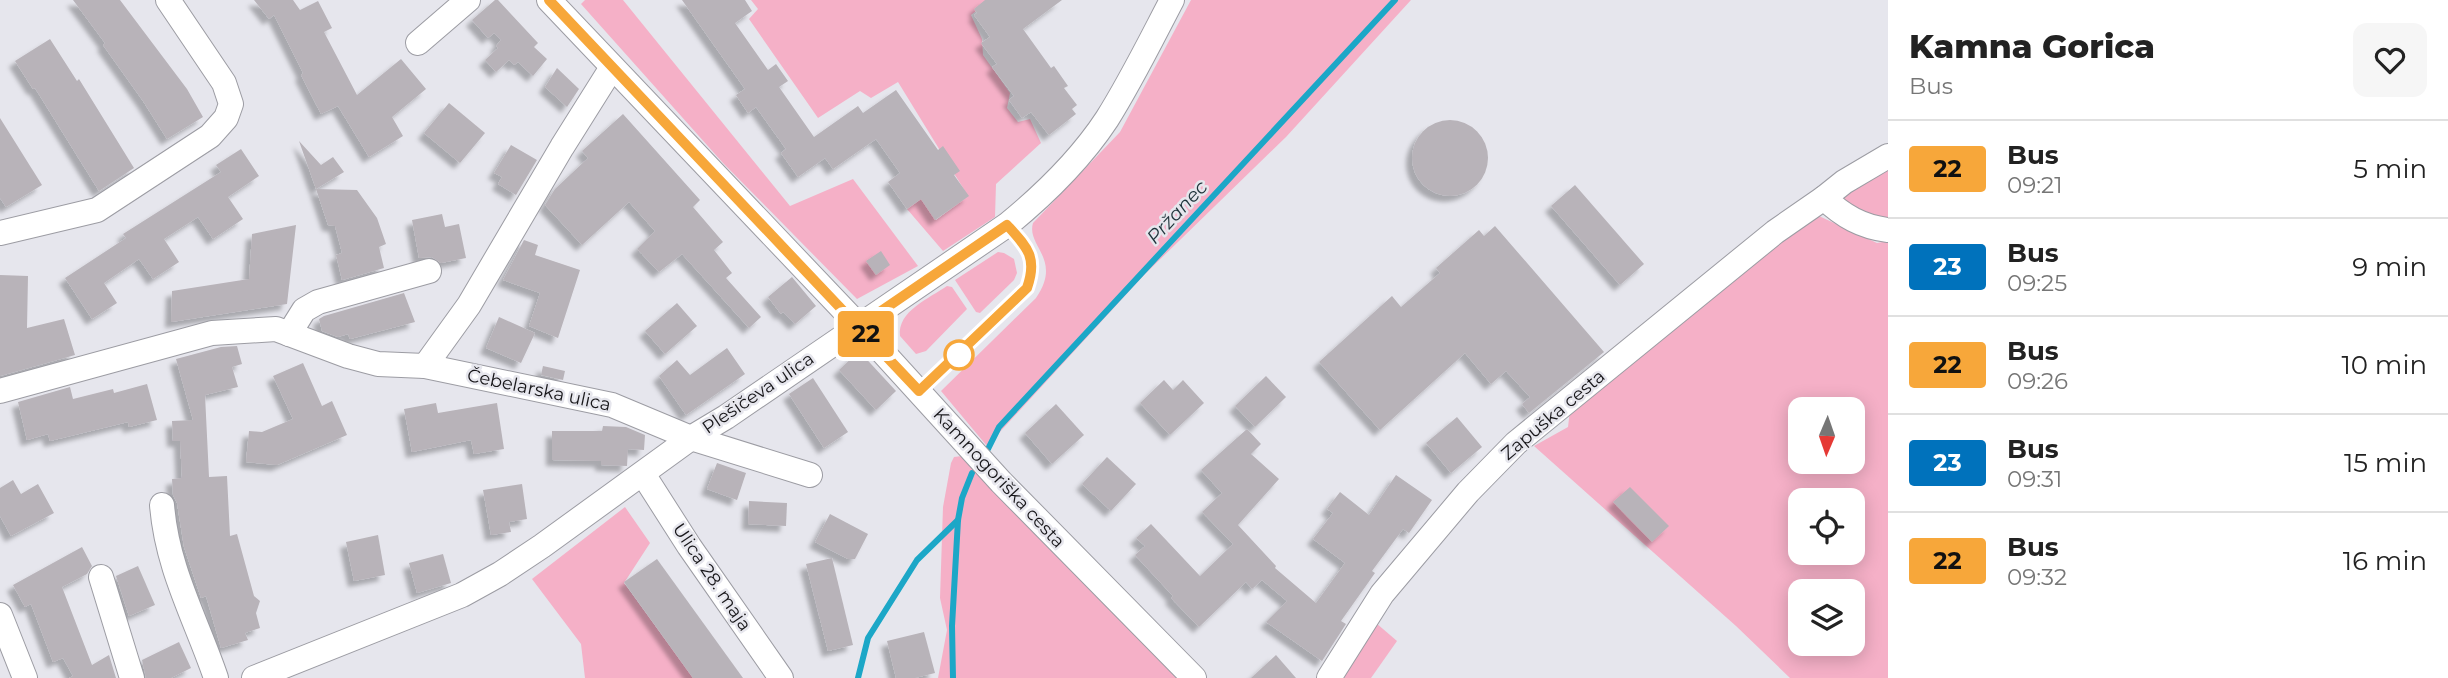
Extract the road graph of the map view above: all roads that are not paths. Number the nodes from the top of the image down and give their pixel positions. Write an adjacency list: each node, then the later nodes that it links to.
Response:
1 (168, 0): 10 (street)
2 (468, 0): 5 (street)
3 (549, 0): 6 (street, Kamnogoriška cesta)
4 (1172, 0): 12 (street, Plešičeva ulica)
5 (418, 43)
6 (611, 69): 12 (street, Kamnogoriška cesta); 14 (street)
7 (1888, 156): 8 (street, Zapuška cesta)
8 (1824, 198): 9 (street); 28 (street, Zapuška cesta)
9 (1888, 230)
10 (0, 233)
11 (429, 271): 13 (street)
12 (859, 326): 16 (street, Plešičeva ulica); 27 (street, Kamnogoriška cesta)
13 (289, 334): 14 (street, Čebelarska ulica); 15 (street, Čebelarska ulica)
14 (425, 366): 16 (street, Čebelarska ulica)
15 (0, 391)
16 (691, 438): 17 (street, Plešičeva ulica); 18 (street, Čebelarska ulica)
17 (643, 474): 25 (street, Plešičeva ulica); 26 (street, Ulica 28. maja)
18 (810, 475)
19 (162, 505): 24 (street)
20 (101, 577): 23 (street)
21 (0, 615): 22 (street)
22 (25, 678)
23 (132, 678)
24 (216, 678)
25 (254, 678)
26 (781, 678)
27 (1194, 678)
28 (1329, 678)

